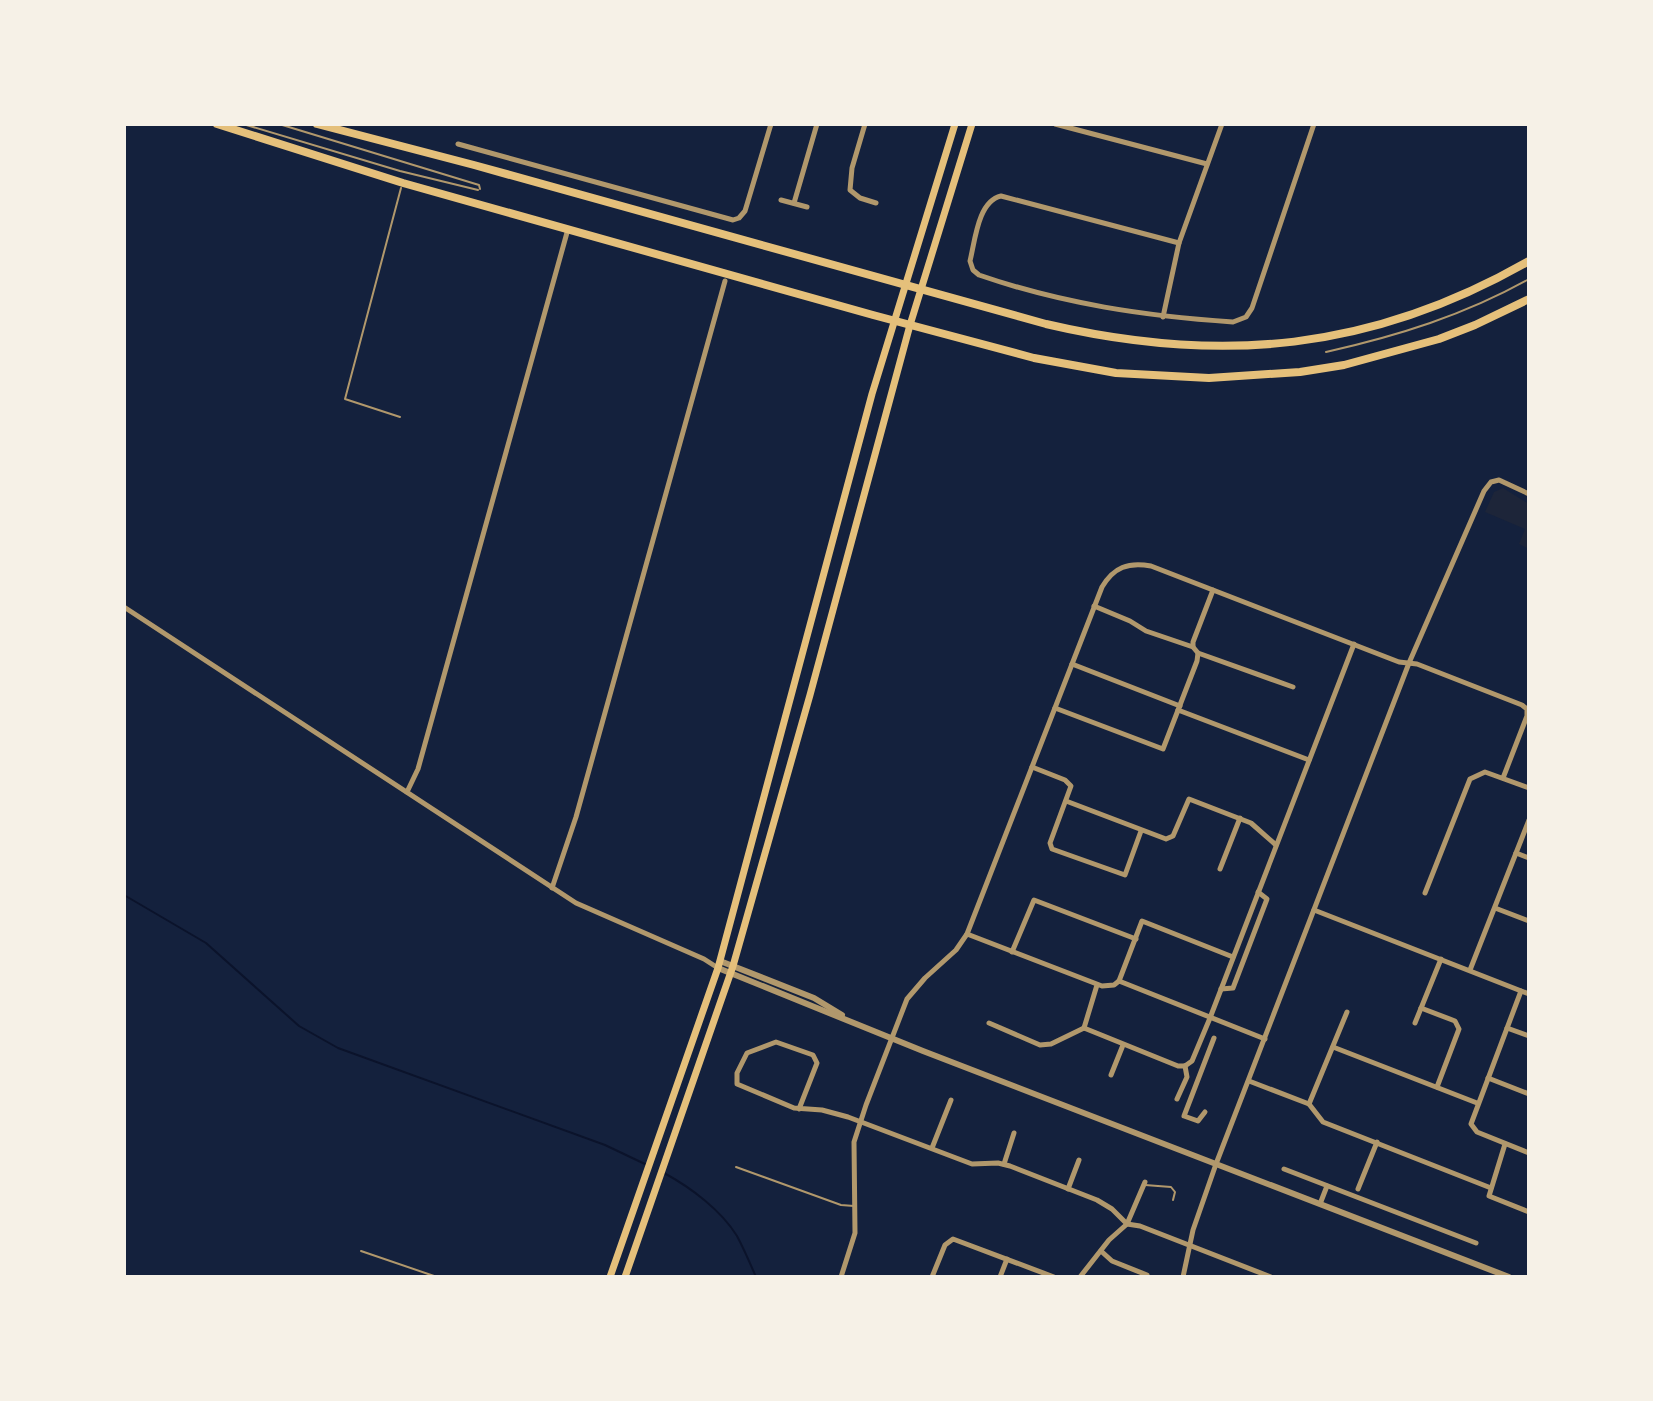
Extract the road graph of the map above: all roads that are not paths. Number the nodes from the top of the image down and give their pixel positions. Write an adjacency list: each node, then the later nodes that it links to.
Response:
1 (217, 124): 16 (main road)
2 (243, 124): 3 (lane)
3 (279, 124)
4 (317, 124): 26 (main road)
5 (771, 124): 14 (street)
6 (817, 124): 18 (street)
7 (865, 124): 19 (street)
8 (955, 124): 26 (main road)
9 (972, 124): 27 (main road)
10 (1055, 124): 13 (street)
11 (1222, 124): 15 (street)
12 (1314, 124): 29 (street)
13 (1067, 126): 15 (street)
14 (458, 144)
15 (1207, 164): 22 (street)
16 (403, 183): 21 (main road); 33 (lane)
17 (781, 200): 18 (street)
18 (794, 203): 20 (street)
19 (876, 203)
20 (807, 207)
21 (568, 229): 30 (main road); 50 (street)
22 (1179, 243): 29 (street); 29 (street)
23 (1529, 261): 27 (main road)
24 (1529, 279): 32 (lane)
25 (725, 281): 59 (street)
26 (904, 285): 27 (main road); 30 (main road)
27 (920, 290): 31 (main road)
28 (1529, 299): 31 (main road)
29 (1163, 317)
30 (893, 320): 31 (main road); 70 (main road)
31 (910, 325): 71 (main road)
32 (1326, 352)
33 (400, 417)
34 (1529, 494): 41 (street)
35 (1213, 590): 36 (street); 38 (street); 39 (street)
36 (1094, 606): 39 (street); 42 (street)
37 (124, 607): 50 (street)
38 (1354, 644): 41 (street); 46 (street)
39 (1193, 647): 40 (street)
40 (1198, 653): 43 (street); 45 (street)
41 (1409, 663): 48 (street); 63 (street)
42 (1072, 664): 44 (street); 45 (street)
43 (1293, 687)
44 (1055, 708): 45 (street); 47 (street)
45 (1179, 708): 46 (street)
46 (1309, 760): 55 (street)
47 (1032, 767): 51 (street); 65 (street)
48 (1503, 778): 49 (street); 61 (street)
49 (1529, 788)
50 (407, 792): 59 (street)
51 (1066, 801): 54 (street); 54 (street)
52 (1240, 818): 54 (street); 55 (street); 58 (street)
53 (1529, 820): 56 (street)
54 (1141, 831)
55 (1276, 845): 60 (street)
56 (1516, 853): 57 (street); 62 (street)
57 (1529, 858)
58 (1220, 869)
59 (552, 888): 70 (street)
60 (1258, 892): 68 (street); 75 (street)
61 (1425, 893)
62 (1495, 908): 64 (street); 72 (street)
63 (1314, 910): 69 (street); 88 (street)
64 (1529, 921)
65 (967, 934): 67 (street); 86 (street)
66 (1136, 939): 67 (street); 68 (street); 73 (street)
67 (1012, 952): 74 (street)
68 (1233, 957): 75 (street)
69 (1441, 959): 72 (street); 78 (street)
70 (719, 965): 71 (street); 135 (main road)
71 (732, 970): 86 (street); 136 (main road)
72 (1470, 970): 76 (street)
73 (1119, 981): 74 (street); 80 (street)
74 (1097, 985): 83 (street)
75 (1221, 989): 80 (street)
76 (1521, 991): 77 (street); 84 (street)
77 (1529, 994)
78 (1421, 1008): 82 (street); 97 (street)
79 (1347, 1012): 90 (street)
80 (1210, 1018): 88 (street); 91 (street)
81 (989, 1023): 83 (street)
82 (1415, 1023)
83 (1084, 1028): 89 (street)
84 (1507, 1028): 85 (street); 95 (street)
85 (1529, 1036)
86 (892, 1038): 105 (street); 113 (street)
87 (1214, 1038): 92 (street)
88 (1265, 1039): 96 (street)
89 (1123, 1045): 93 (street); 94 (street)
90 (1333, 1047): 97 (street); 102 (street)
91 (1196, 1052): 92 (street); 93 (street)
92 (1207, 1056): 104 (street)
93 (1185, 1066): 99 (street)
94 (1111, 1075)
95 (1488, 1078): 98 (street); 101 (street)
96 (1249, 1081): 102 (street); 113 (street)
97 (1437, 1087): 101 (street)
98 (1529, 1094)
99 (1177, 1099)
100 (951, 1100): 109 (street)
101 (1477, 1103): 108 (street)
102 (1309, 1104): 107 (street)
103 (799, 1109): 103 (street); 105 (street)
104 (1205, 1112)
105 (860, 1123): 109 (street); 123 (street)
106 (1014, 1133): 112 (street)
107 (1377, 1142): 118 (street); 120 (street)
108 (1505, 1144): 110 (street); 118 (street)
109 (932, 1148): 112 (street)
110 (1529, 1153)
111 (1079, 1160): 119 (street)
112 (1004, 1164): 119 (street)
113 (1216, 1164): 122 (street); 127 (street)
114 (736, 1167): 123 (lane)
115 (1284, 1169): 117 (street)
116 (1144, 1183): 121 (lane); 125 (street)
117 (1327, 1186): 122 (street); 126 (street)
118 (1491, 1188): 124 (street)
119 (1068, 1189): 125 (street)
120 (1358, 1189)
121 (1173, 1200)
122 (1320, 1204): 144 (street)
123 (855, 1206): 137 (street)
124 (1529, 1212)
125 (1127, 1224): 127 (street); 129 (street)
126 (1476, 1243)
127 (1190, 1246): 142 (street); 143 (street)
128 (361, 1251): 134 (lane)
129 (1101, 1251): 131 (street); 133 (street)
130 (1007, 1259): 138 (street); 139 (street); 140 (street)
131 (1132, 1270): 132 (street); 141 (street)
132 (1147, 1275)
133 (1082, 1276)
134 (437, 1277)
135 (610, 1277)
136 (625, 1277)
137 (841, 1277)
138 (932, 1277)
139 (1000, 1277)
140 (1054, 1277)
141 (1129, 1277)
142 (1183, 1277)
143 (1271, 1277)
144 (1509, 1277)

